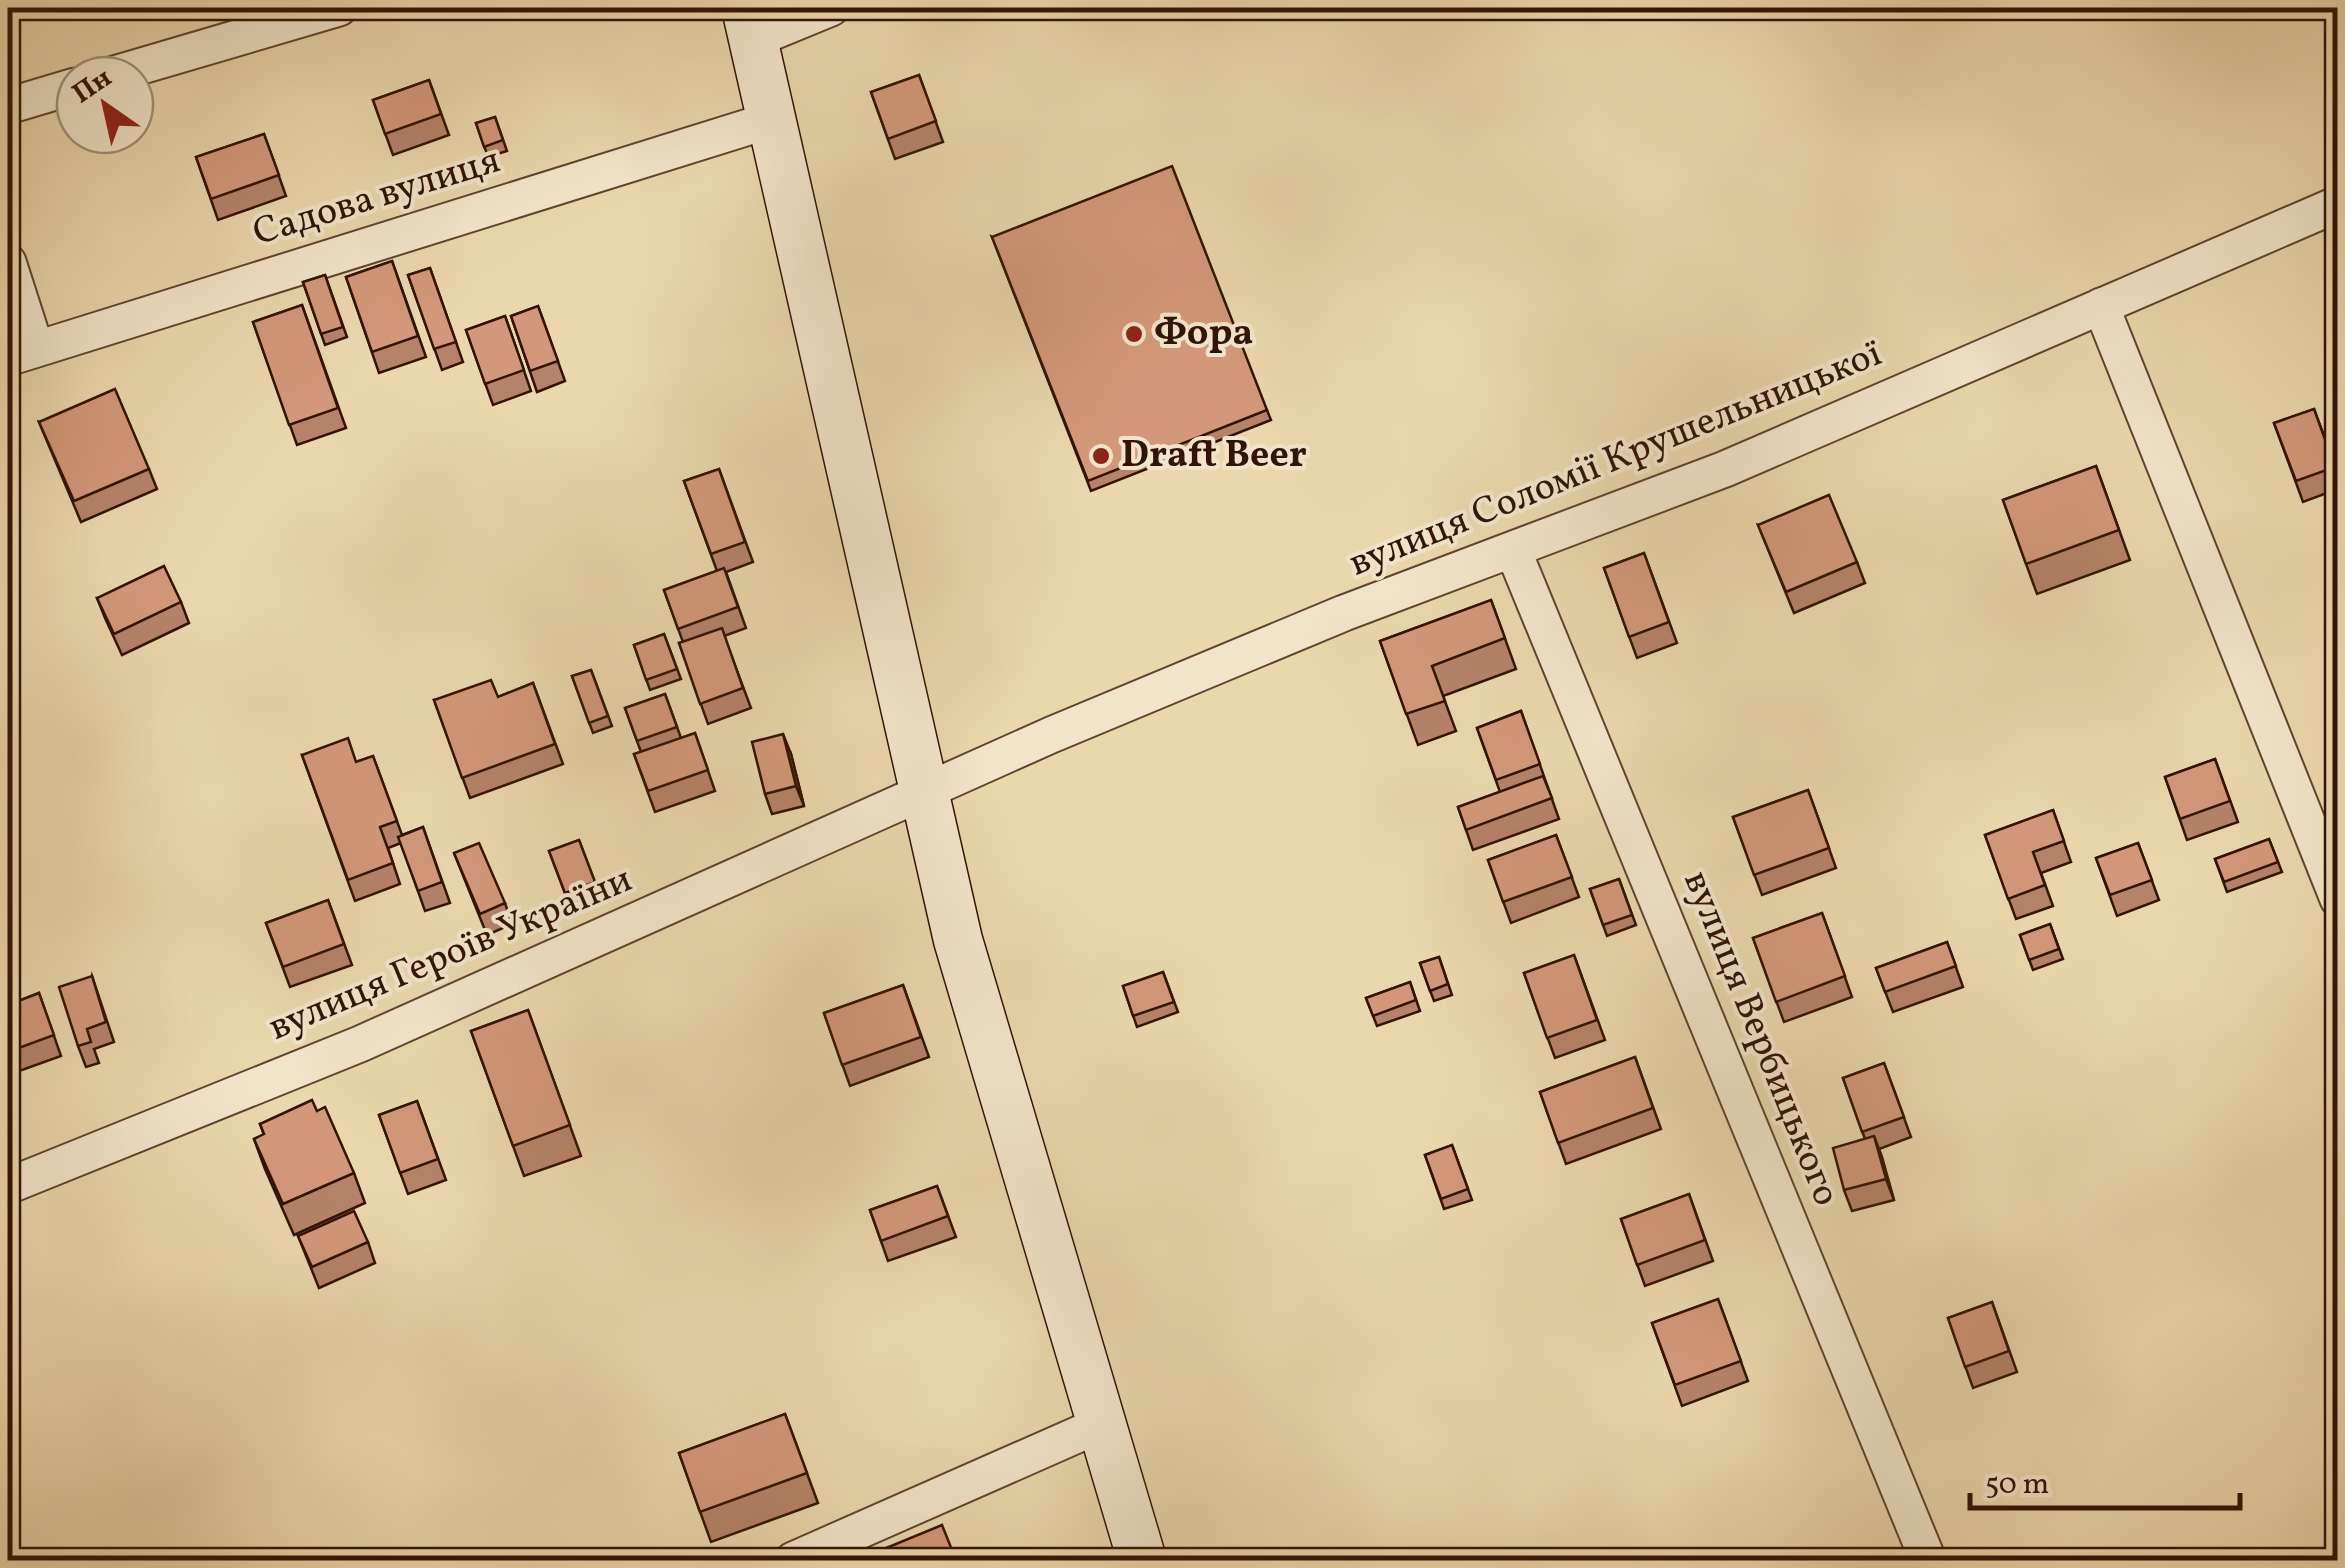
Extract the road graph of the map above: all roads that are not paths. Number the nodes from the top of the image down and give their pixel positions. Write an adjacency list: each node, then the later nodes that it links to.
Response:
1 (338, 8): 4 (street)
2 (831, 8): 3 (street)
3 (749, 24): 7 (street)
4 (155, 62)
5 (55, 92): 6 (street)
6 (8, 106)
7 (771, 120): 11 (street, Садова вулиця); 13 (street)
8 (2338, 204): 10 (street, вулиця Соломії Крушельницької)
9 (8, 262): 11 (street)
10 (2101, 306): 12 (street, вулиця Соломії Крушельницької); 14 (street)
11 (22, 353)
12 (1513, 550): 13 (street, вулиця Соломії Крушельницької); 19 (street, вулиця Вербицького)
13 (925, 792): 15 (street, вулиця Героїв України); 16 (street)
14 (2338, 899)
15 (8, 1186)
16 (1104, 1423): 17 (street); 18 (street)
17 (793, 1560)
18 (1142, 1560)
19 (1928, 1560)

